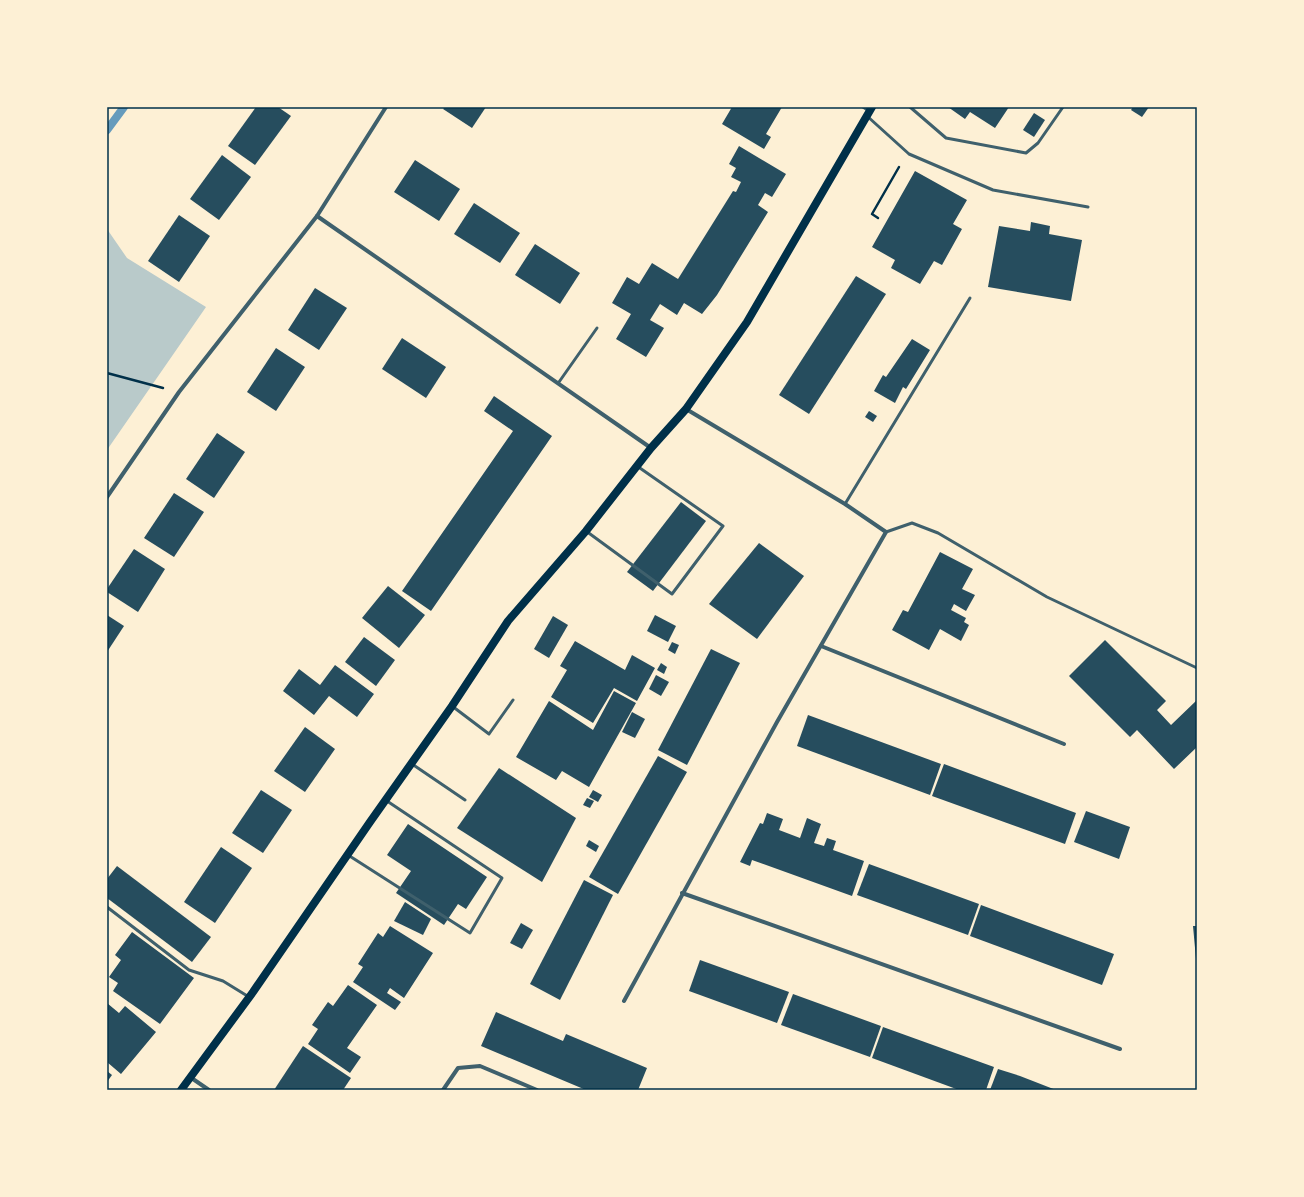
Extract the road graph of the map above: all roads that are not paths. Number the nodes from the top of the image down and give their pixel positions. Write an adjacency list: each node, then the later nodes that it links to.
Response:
1 (386, 107): 6 (street)
2 (910, 107): 3 (lane)
3 (1063, 107)
4 (868, 110): 5 (lane); 10 (main road)
5 (1088, 207)
6 (317, 216): 9 (street); 13 (street)
7 (970, 298): 14 (lane)
8 (597, 328): 9 (lane)
9 (559, 382): 11 (street)
10 (686, 409): 11 (main road); 14 (street)
11 (651, 448): 12 (main road)
12 (637, 466): 15 (main road); 15 (lane)
13 (107, 497)
14 (845, 504): 16 (street)
15 (586, 531): 20 (main road)
16 (886, 532): 17 (street); 18 (lane)
17 (821, 646): 21 (street); 26 (street)
18 (1197, 668)
19 (513, 700): 20 (lane)
20 (452, 706): 22 (main road)
21 (1064, 744)
22 (411, 763): 23 (main road); 24 (lane)
23 (385, 800): 25 (main road); 25 (lane)
24 (465, 800)
25 (347, 854): 28 (main road)
26 (682, 893): 29 (street); 30 (street)
27 (107, 907): 28 (lane)
28 (249, 997): 31 (main road)
29 (624, 1002)
30 (1120, 1049)
31 (189, 1076): 32 (main road); 33 (street)
32 (181, 1090)
33 (209, 1090)
34 (443, 1090): 35 (street)
35 (537, 1090)

